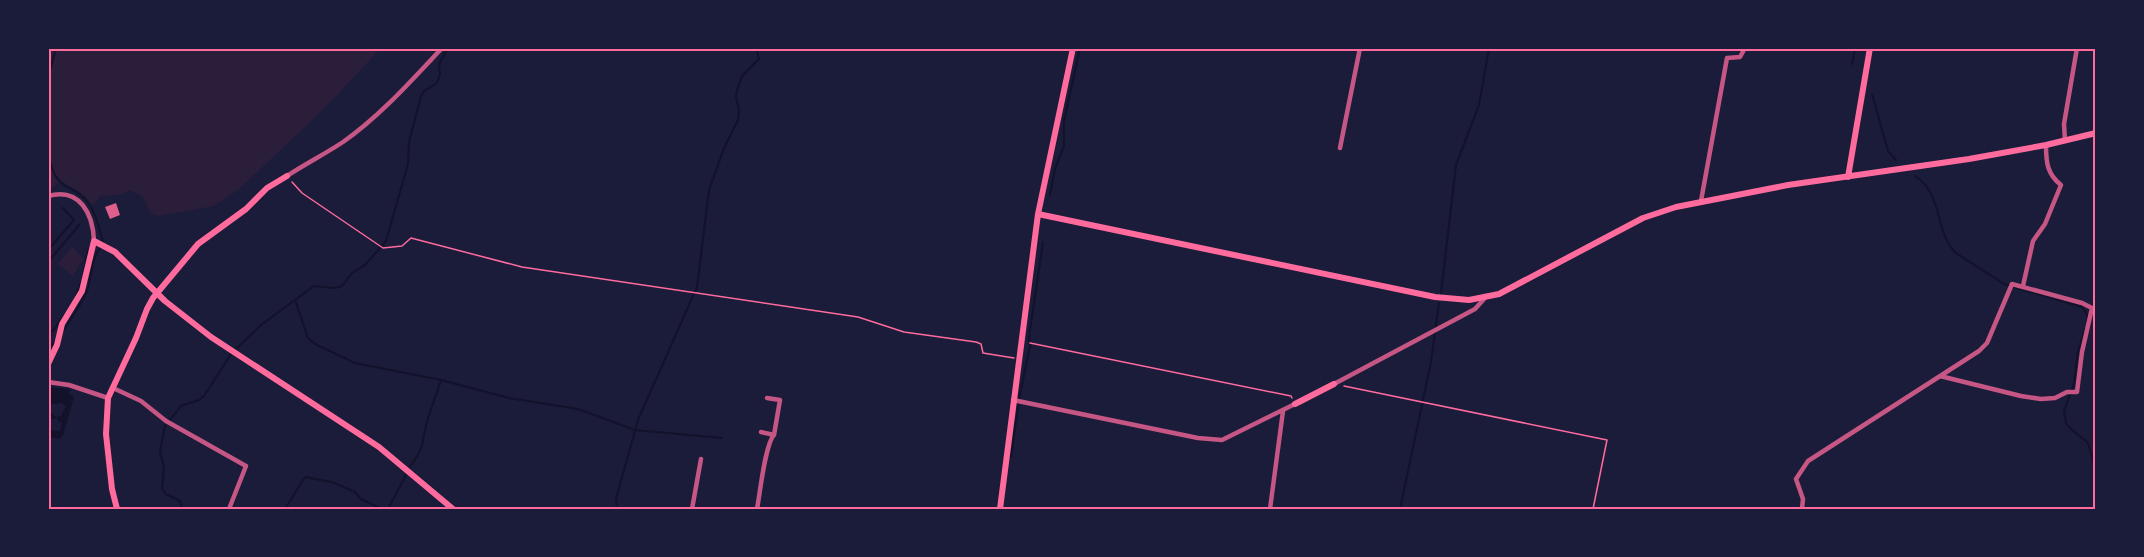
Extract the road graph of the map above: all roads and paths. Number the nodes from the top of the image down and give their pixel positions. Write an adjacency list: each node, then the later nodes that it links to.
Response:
1 (442, 48): 11 (street)
2 (1073, 48): 15 (main road)
3 (1360, 48): 10 (street)
4 (1745, 48): 14 (street)
5 (1870, 48): 12 (main road)
6 (2077, 48): 8 (street)
7 (2096, 133): 8 (main road)
8 (2065, 141): 9 (main road)
9 (2046, 145): 12 (main road); 17 (street)
10 (1340, 148)
11 (287, 176): 18 (main road); 22 (path)
12 (1848, 177): 14 (main road)
13 (48, 196): 16 (street)
14 (1701, 201): 19 (main road)
15 (1038, 214): 19 (main road); 22 (main road)
16 (94, 241): 18 (main road); 23 (main road)
17 (2023, 286): 20 (street); 24 (street)
18 (158, 294): 27 (main road); 38 (main road)
19 (1484, 298): 26 (street)
20 (2094, 309): 24 (street)
21 (1024, 342): 31 (path)
22 (1019, 359): 30 (main road)
23 (48, 364)
24 (1940, 376): 44 (street)
25 (48, 382): 29 (street)
26 (1334, 384): 31 (main road); 43 (path)
27 (113, 388): 29 (main road); 37 (street)
28 (767, 398): 34 (street)
29 (108, 399): 36 (main road)
30 (1013, 400): 32 (street); 41 (main road)
31 (1295, 404): 32 (street)
32 (1283, 411): 42 (street)
33 (760, 432): 34 (street)
34 (774, 435): 40 (street)
35 (701, 459): 39 (street)
36 (117, 509)
37 (229, 509)
38 (453, 509)
39 (692, 509)
40 (758, 509)
41 (1000, 509)
42 (1270, 509)
43 (1593, 509)
44 (1802, 509)

